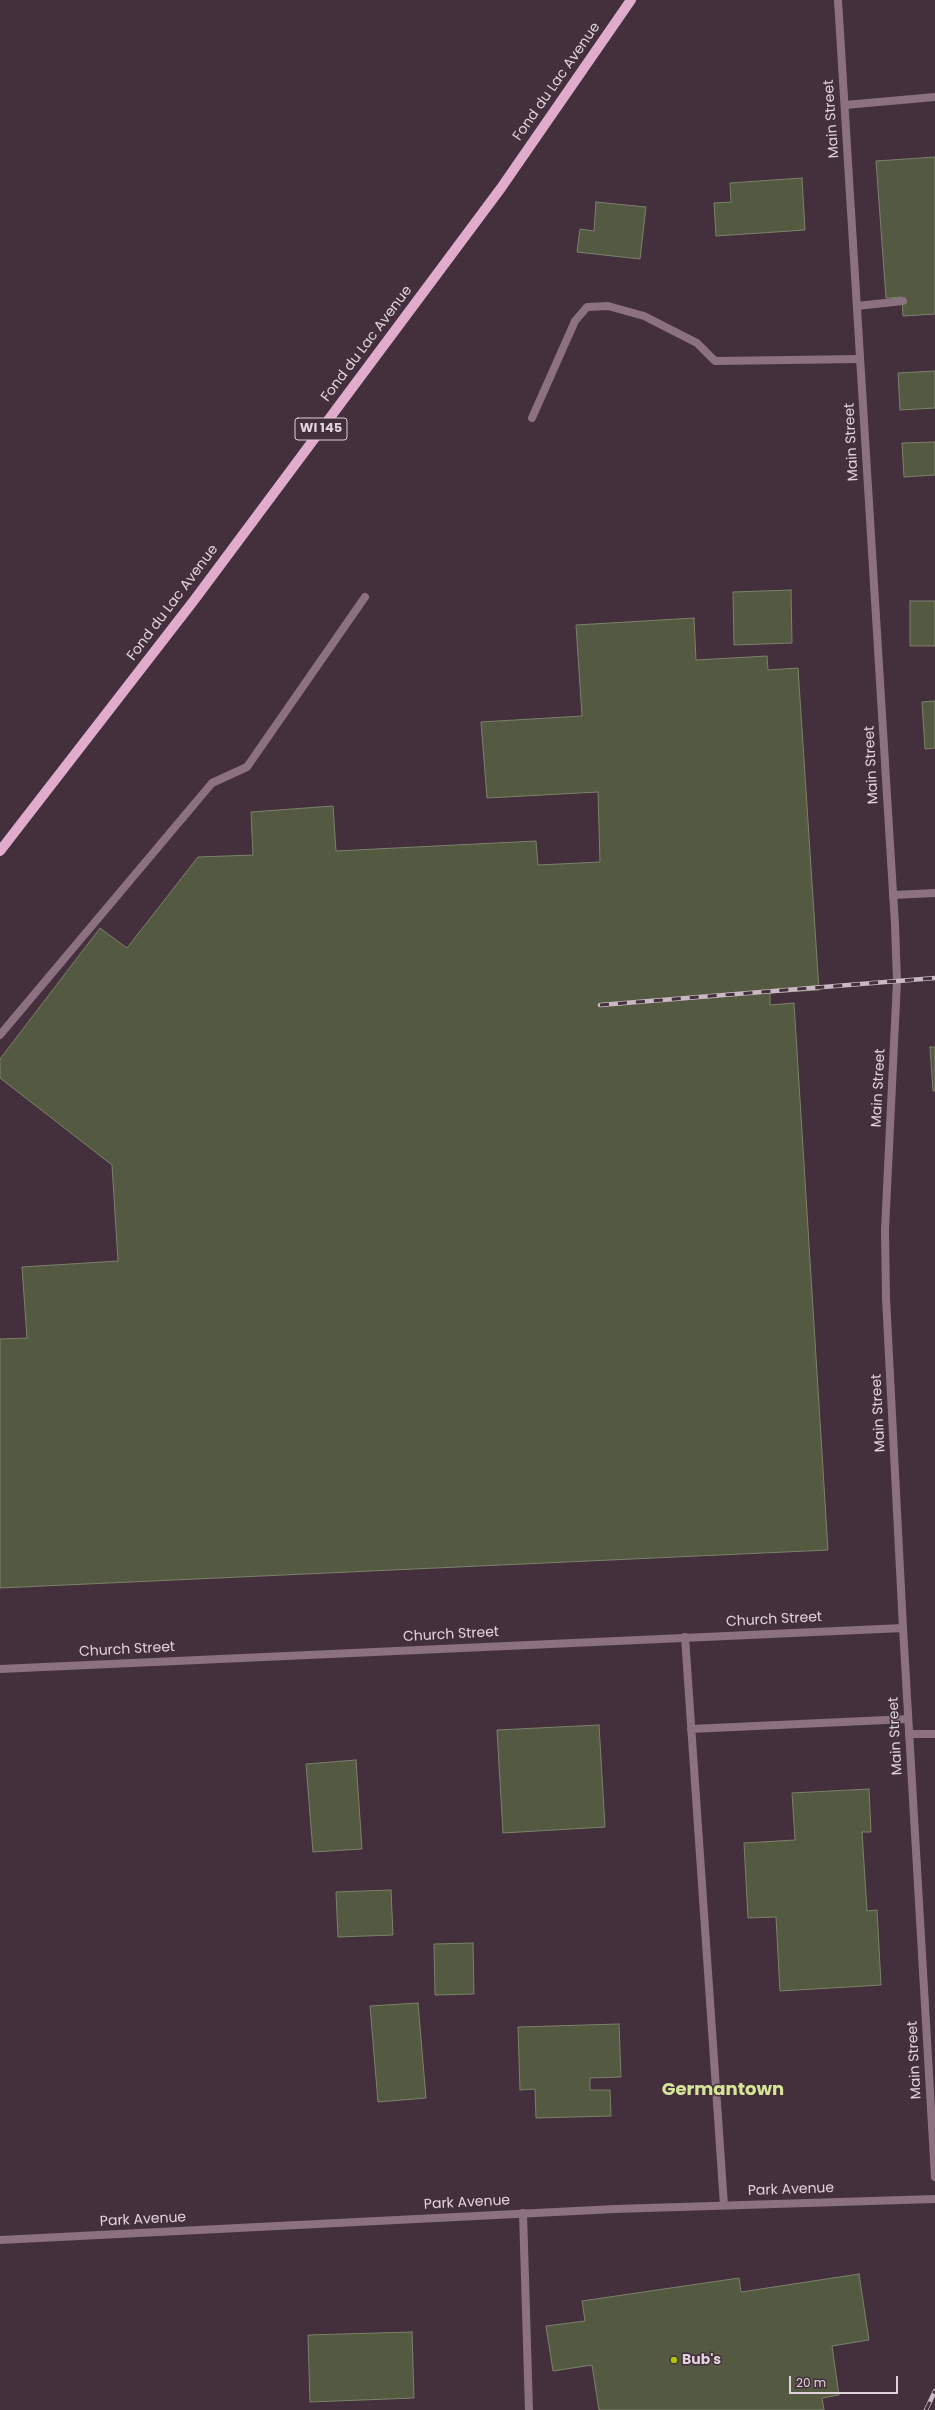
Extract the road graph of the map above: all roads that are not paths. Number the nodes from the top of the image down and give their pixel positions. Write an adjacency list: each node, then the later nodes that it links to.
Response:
1 (631, 0): 10 (main road, Fond du Lac Avenue / WI 145)
2 (838, 0): 4 (street, Main Street)
3 (935, 98): 4 (street)
4 (845, 105): 6 (street, Main Street)
5 (903, 301): 6 (street)
6 (857, 306): 7 (street, Main Street)
7 (860, 359): 8 (street); 12 (street, Main Street)
8 (532, 418)
9 (365, 597): 13 (street)
10 (0, 851)
11 (935, 894): 12 (street)
12 (893, 896): 14 (street, Main Street)
13 (0, 1035)
14 (903, 1628): 15 (street, Church Street); 17 (street, Main Street)
15 (685, 1637): 16 (street, Church Street); 18 (street)
16 (0, 1668)
17 (908, 1719): 18 (street); 19 (street, Main Street)
18 (691, 1729): 23 (street)
19 (909, 1734): 20 (street); 21 (street, Main Street)
20 (935, 1734)
21 (935, 2177)
22 (935, 2199): 23 (street, Park Avenue)
23 (724, 2205): 24 (street, Park Avenue)
24 (523, 2213): 25 (street, Park Avenue); 26 (street)
25 (0, 2240)
26 (528, 2410)

